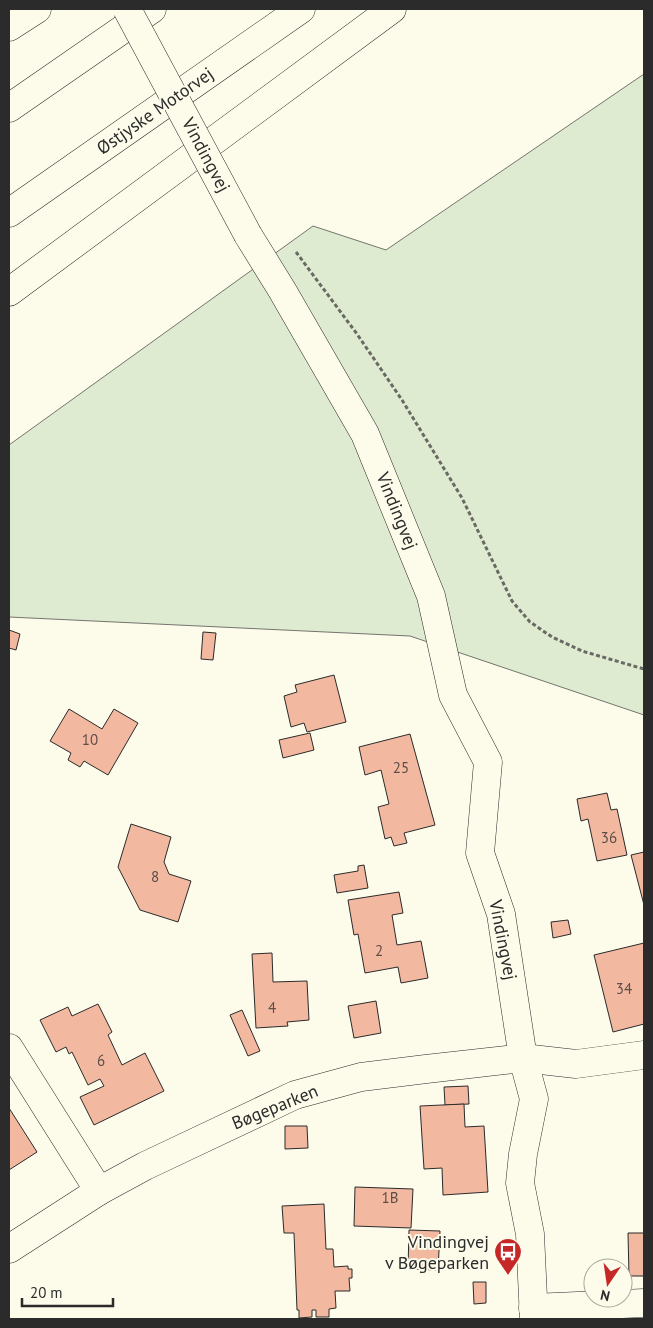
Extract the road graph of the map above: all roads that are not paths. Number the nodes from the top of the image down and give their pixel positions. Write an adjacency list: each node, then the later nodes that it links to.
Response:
1 (37, 9): 6 (main road)
2 (127, 9): 12 (main road, Vindingvej, bridge)
3 (152, 9): 7 (main road)
4 (301, 9): 8 (main road, Østjyske Motorvej)
5 (392, 9): 9 (main road)
6 (9, 27)
7 (9, 108)
8 (9, 213)
9 (9, 292)
10 (9, 1048): 13 (main road)
11 (644, 1055): 12 (main road)
12 (523, 1058): 13 (main road, Bøgeparken); 16 (main road, Vindingvej)
13 (99, 1192): 14 (main road, Bøgeparken)
14 (9, 1249)
15 (644, 1303): 16 (main road, Vindingvej)
16 (534, 1314)

